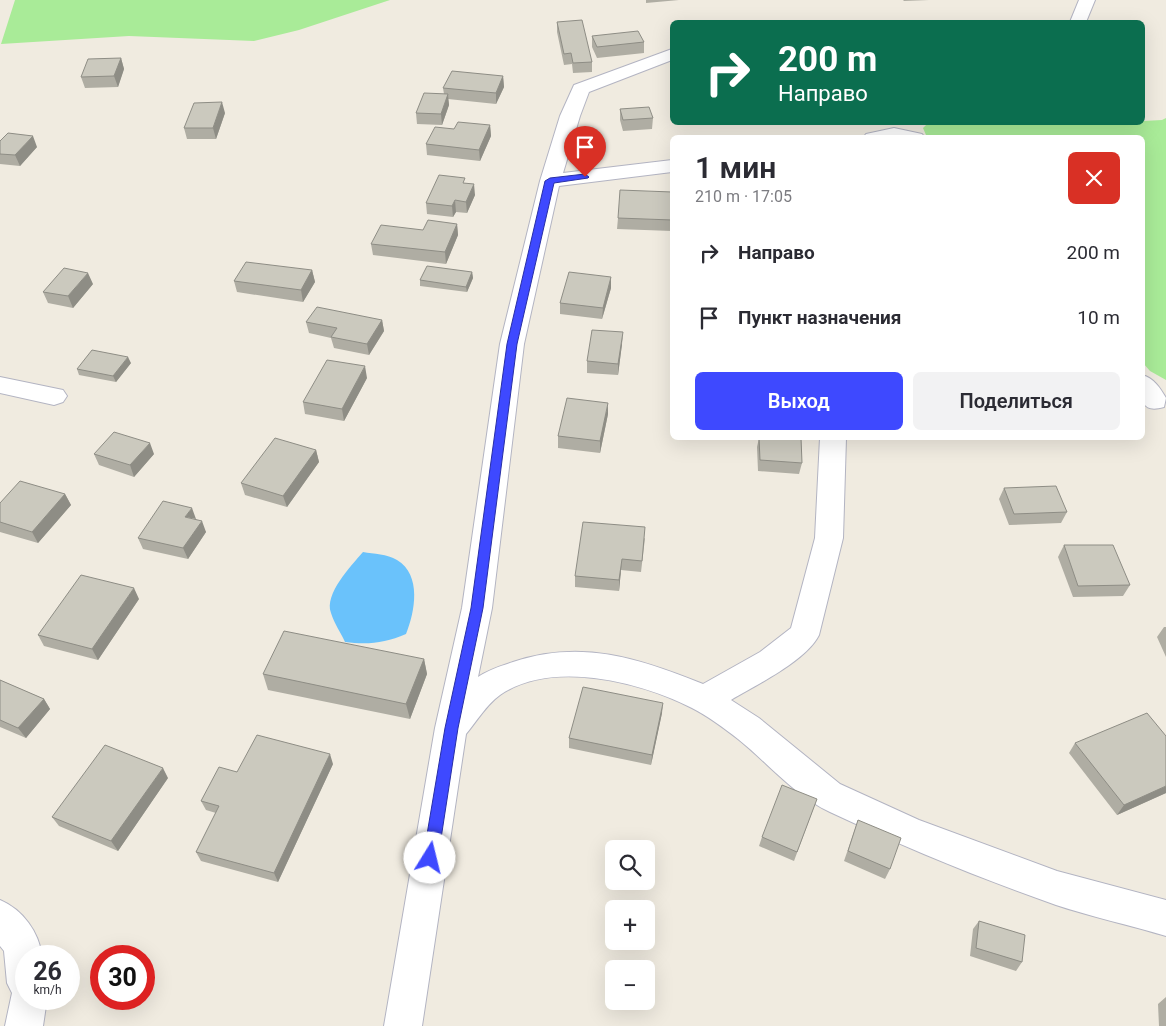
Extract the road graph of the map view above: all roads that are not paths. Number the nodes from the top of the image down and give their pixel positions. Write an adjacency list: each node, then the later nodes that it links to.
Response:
1 (1087, 0): 2 (street)
2 (1079, 20)
3 (670, 55): 9 (street)
4 (909, 125): 5 (street)
5 (894, 134): 6 (street); 7 (street)
6 (889, 135)
7 (899, 135)
8 (670, 166): 9 (street)
9 (550, 181): 14 (street)
10 (0, 385): 11 (street)
11 (54, 396)
12 (833, 440): 13 (street)
13 (705, 699): 14 (street); 16 (street)
14 (452, 728): 20 (street)
15 (0, 918): 17 (street)
16 (1166, 918)
17 (22, 945)
18 (26, 1010): 19 (street)
19 (24, 1026)
20 (404, 1026)

